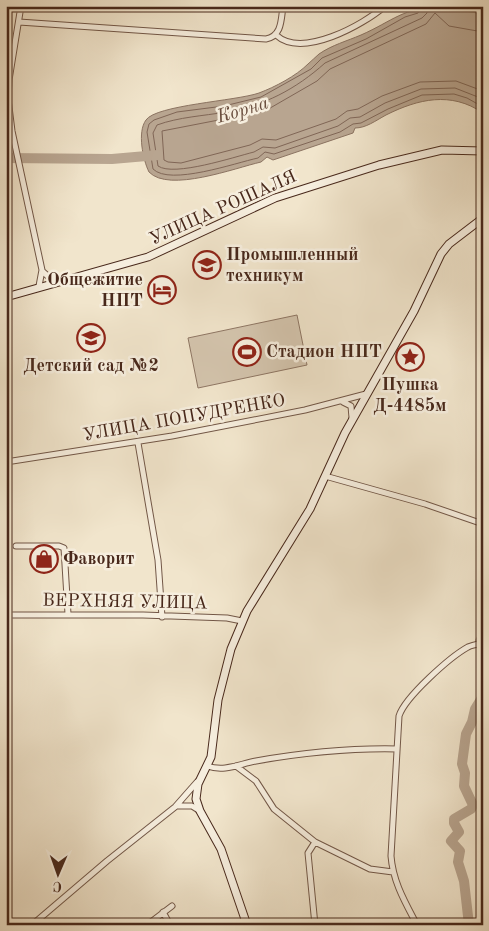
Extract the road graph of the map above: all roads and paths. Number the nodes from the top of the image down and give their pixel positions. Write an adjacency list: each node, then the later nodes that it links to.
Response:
1 (21, 6): 4 (street)
2 (283, 6): 5 (street)
3 (385, 6): 5 (street)
4 (19, 22): 5 (street); 8 (street)
5 (276, 35)
6 (483, 152): 9 (street, УЛИЦА РОШАЛЯ)
7 (483, 218): 12 (street)
8 (42, 270): 9 (street); 10 (street)
9 (62, 280): 10 (street, УЛИЦА РОШАЛЯ)
10 (39, 286): 11 (street, УЛИЦА РОШАЛЯ)
11 (6, 297)
12 (366, 394): 13 (street, УЛИЦА ПОПУДРЕНКО); 14 (street)
13 (338, 402): 14 (street); 15 (street, УЛИЦА ПОПУДРЕНКО)
14 (352, 419): 17 (street)
15 (138, 442): 16 (street, УЛИЦА ПОПУДРЕНКО); 22 (street)
16 (6, 462)
17 (326, 476): 18 (street); 23 (street)
18 (483, 524)
19 (16, 546): 21 (street)
20 (6, 614): 21 (street, ВЕРХНЯЯ УЛИЦА)
21 (68, 614): 22 (street, ВЕРХНЯЯ УЛИЦА)
22 (162, 617): 23 (street, ВЕРХНЯЯ УЛИЦА)
23 (242, 621): 26 (street)
24 (483, 643): 25 (street)
25 (397, 749): 27 (street); 32 (street)
26 (208, 766): 27 (street); 28 (street)
27 (236, 766): 31 (street)
28 (203, 774): 29 (street); 30 (street)
29 (175, 808): 30 (street); 35 (street)
30 (200, 811): 38 (street)
31 (315, 842): 32 (street); 39 (street)
32 (393, 872): 40 (street)
33 (172, 906): 34 (street)
34 (163, 912): 36 (street); 37 (street)
35 (32, 925)
36 (147, 925)
37 (170, 925)
38 (247, 925)
39 (315, 925)
40 (418, 925)

